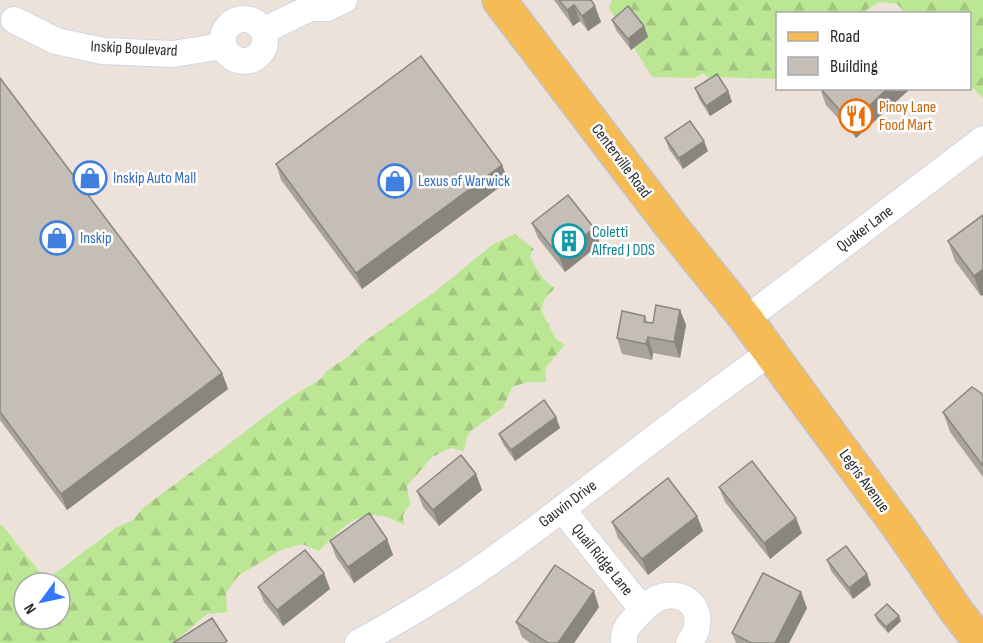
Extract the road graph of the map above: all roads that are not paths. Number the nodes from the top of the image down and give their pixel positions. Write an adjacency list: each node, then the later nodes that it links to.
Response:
1 (344, 0): 3 (street, Inskip Boulevard)
2 (499, 0): 6 (main road, Centerville Road)
3 (312, 4): 4 (street, Inskip Boulevard)
4 (9, 18)
5 (983, 139): 6 (street, Quaker Lane)
6 (747, 319): 7 (main road, Legris Avenue)
7 (770, 353): 8 (street, Gauvin Drive); 13 (main road, Legris Avenue)
8 (562, 509): 9 (street, Quail Ridge Lane); 10 (street, Gauvin Drive)
9 (643, 610): 11 (street, Quail Ridge Lane); 12 (street, Quail Ridge Lane)
10 (358, 643)
11 (624, 643)
12 (689, 643)
13 (981, 643)

